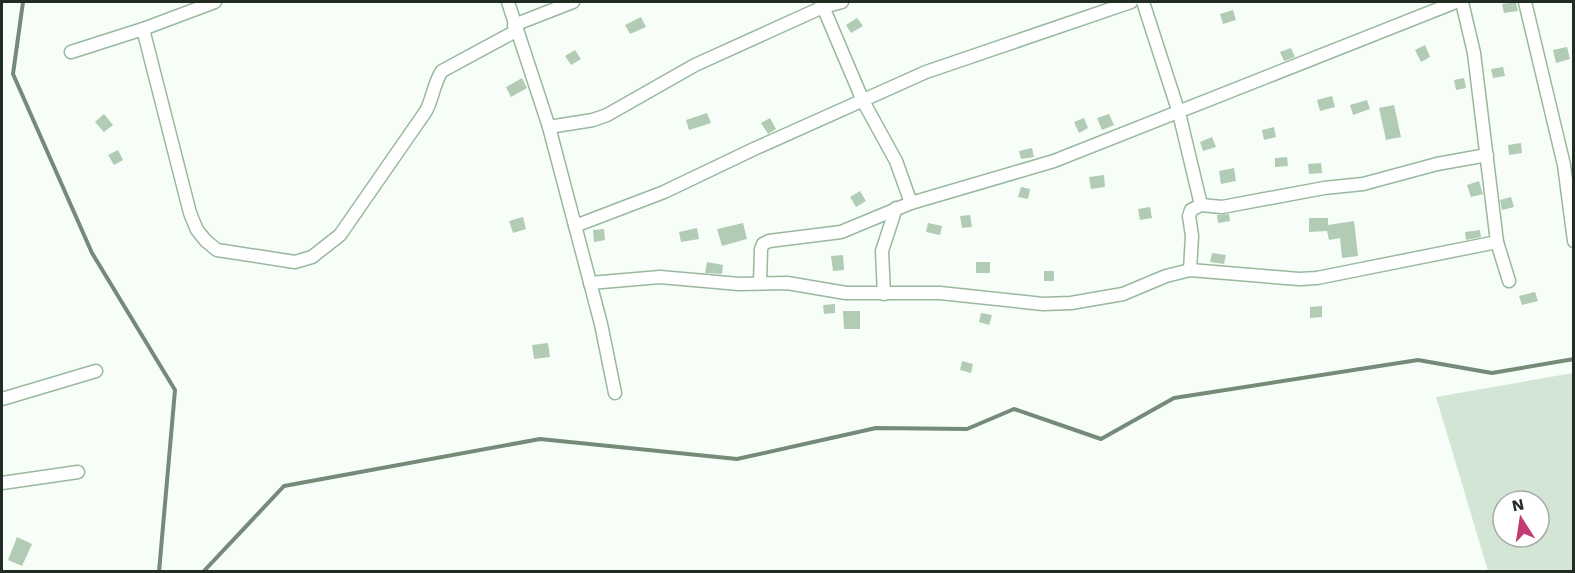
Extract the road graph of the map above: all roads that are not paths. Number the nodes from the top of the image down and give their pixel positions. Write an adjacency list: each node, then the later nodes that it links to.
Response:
1 (214, 2): 13 (street)
2 (508, 2): 12 (street)
3 (573, 2): 12 (street)
4 (842, 2): 10 (street)
5 (1131, 2): 11 (street)
6 (1143, 2): 16 (street)
7 (1456, 2): 16 (street)
8 (1462, 2): 18 (street)
9 (1525, 2): 21 (street)
10 (822, 4): 15 (street); 17 (street)
11 (1110, 5): 15 (street)
12 (515, 28): 13 (street); 17 (street)
13 (143, 29): 14 (street)
14 (71, 52)
15 (863, 101): 19 (street); 23 (street)
16 (1179, 113): 19 (street); 20 (street)
17 (549, 128): 23 (street)
18 (1487, 155): 20 (street); 25 (street)
19 (911, 203): 22 (street)
20 (1201, 205): 26 (street)
21 (1571, 207): 24 (street)
22 (896, 208): 29 (street); 30 (street)
23 (575, 226): 28 (street)
24 (1574, 241)
25 (1497, 242): 26 (street); 27 (street)
26 (1190, 270): 30 (street)
27 (1509, 281)
28 (590, 283): 29 (street); 32 (street)
29 (760, 283): 30 (street)
30 (884, 294)
31 (96, 371): 33 (street)
32 (615, 393)
33 (2, 399)
34 (78, 472): 35 (street)
35 (2, 483)

